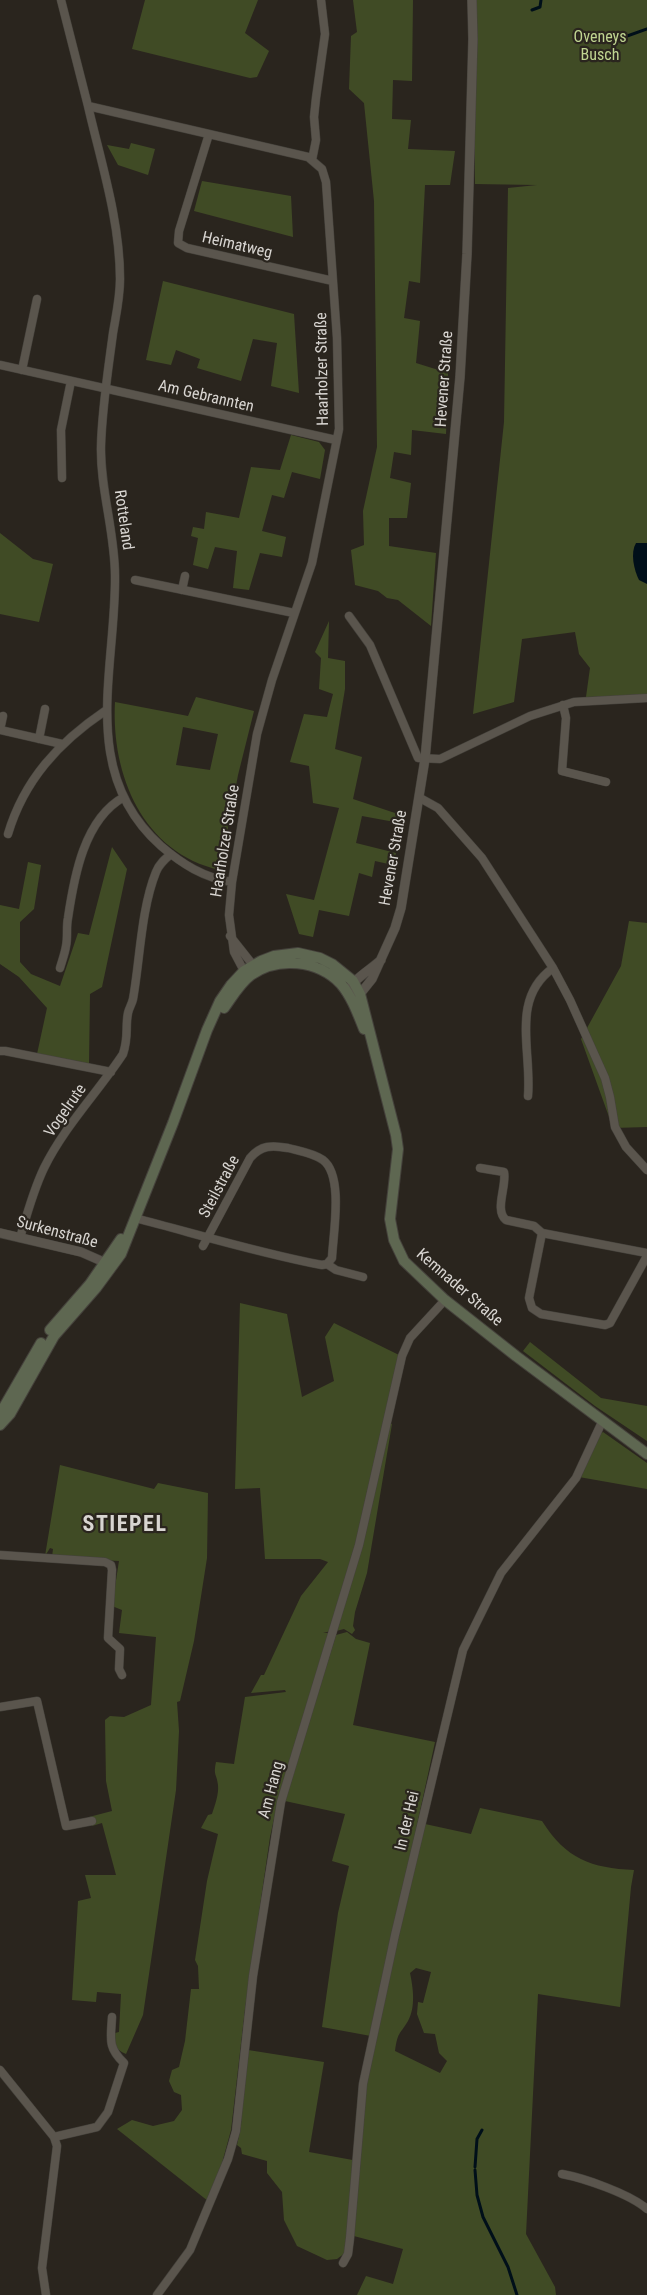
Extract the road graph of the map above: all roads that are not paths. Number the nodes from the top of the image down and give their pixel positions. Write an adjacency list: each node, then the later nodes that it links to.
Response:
1 (61, 0): 4 (street)
2 (321, 0): 6 (street)
3 (472, 0): 28 (street, Hevener Straße)
4 (88, 106): 5 (street); 12 (street, Rotteland)
5 (210, 134): 6 (street); 7 (street, Heimatweg)
6 (312, 160): 7 (street, Haarholzer Straße)
7 (333, 281): 13 (street, Haarholzer Straße)
8 (37, 299): 10 (street)
9 (0, 365): 10 (street, Am Gebrannten)
10 (22, 370): 11 (street, Am Gebrannten)
11 (71, 381): 12 (street, Am Gebrannten); 14 (street)
12 (106, 388): 13 (street, Am Gebrannten); 23 (street, Rotteland)
13 (336, 440): 18 (street, Haarholzer Straße)
14 (62, 478)
15 (185, 576): 17 (street)
16 (135, 580): 17 (street)
17 (182, 590): 18 (street)
18 (294, 613): 34 (street, Haarholzer Straße)
19 (349, 616): 28 (street)
20 (647, 698): 21 (street)
21 (563, 705): 28 (street); 29 (street)
22 (45, 709): 26 (street)
23 (105, 711): 27 (street); 30 (street, Rotteland)
24 (3, 716): 25 (street)
25 (0, 730): 26 (street)
26 (39, 739): 27 (street)
27 (62, 744): 32 (street)
28 (425, 759): 31 (street, Hevener Straße)
29 (606, 782)
30 (124, 796): 33 (street, Rotteland); 37 (street)
31 (420, 798): 36 (street, Hevener Straße); 38 (street)
32 (8, 834)
33 (171, 854): 34 (street, Rotteland); 45 (street, Vogelrute)
34 (232, 882): 39 (street, Haarholzer Straße)
35 (290, 958): 39 (main road, Kemnader Straße); 40 (main road, Kemnader Straße); 41 (main road, Kemnader Straße)
36 (381, 960): 40 (street, Hevener Straße); 42 (street, Hevener Straße)
37 (60, 968)
38 (554, 968): 46 (street); 48 (street)
39 (249, 970): 49 (main road, Kemnader Straße)
40 (353, 981): 41 (street, Hevener Straße); 42 (main road, Kemnader Straße)
41 (347, 993): 42 (street); 43 (main road, Kemnader Straße)
42 (360, 994): 43 (main road, Kemnader Straße)
43 (370, 1040): 59 (main road, Kemnader Straße)
44 (0, 1051): 45 (street)
45 (111, 1072): 53 (street, Vogelrute)
46 (528, 1096)
47 (480, 1168): 51 (street)
48 (647, 1170)
49 (135, 1218): 52 (street, Steilstraße); 57 (main road, Kemnader Straße)
50 (0, 1233): 53 (street, Surkenstraße)
51 (542, 1233): 55 (street); 55 (street)
52 (208, 1236): 54 (street); 56 (street, Steilstraße); 56 (street, Steilstraße)
53 (20, 1238): 57 (street, Surkenstraße)
54 (203, 1246)
55 (647, 1254)
56 (327, 1264): 58 (street, Steilstraße)
57 (109, 1265): 60 (main road, Kemnader Straße)
58 (363, 1277)
59 (446, 1300): 62 (main road, Kemnader Straße); 76 (street, Am Hang)
60 (41, 1349): 61 (main road, Kemnader Straße); 63 (main road, Kemnader Straße)
61 (0, 1414)
62 (602, 1422): 64 (main road, Kemnader Straße); 74 (street, In der Hei)
63 (0, 1425)
64 (647, 1454)
65 (0, 1555): 66 (street)
66 (122, 1675)
67 (0, 1707): 68 (street)
68 (92, 1821)
69 (112, 2017): 71 (street)
70 (0, 2070): 71 (street)
71 (54, 2137): 75 (street)
72 (562, 2174): 73 (street)
73 (647, 2209)
74 (343, 2263)
75 (45, 2295)
76 (158, 2295)

